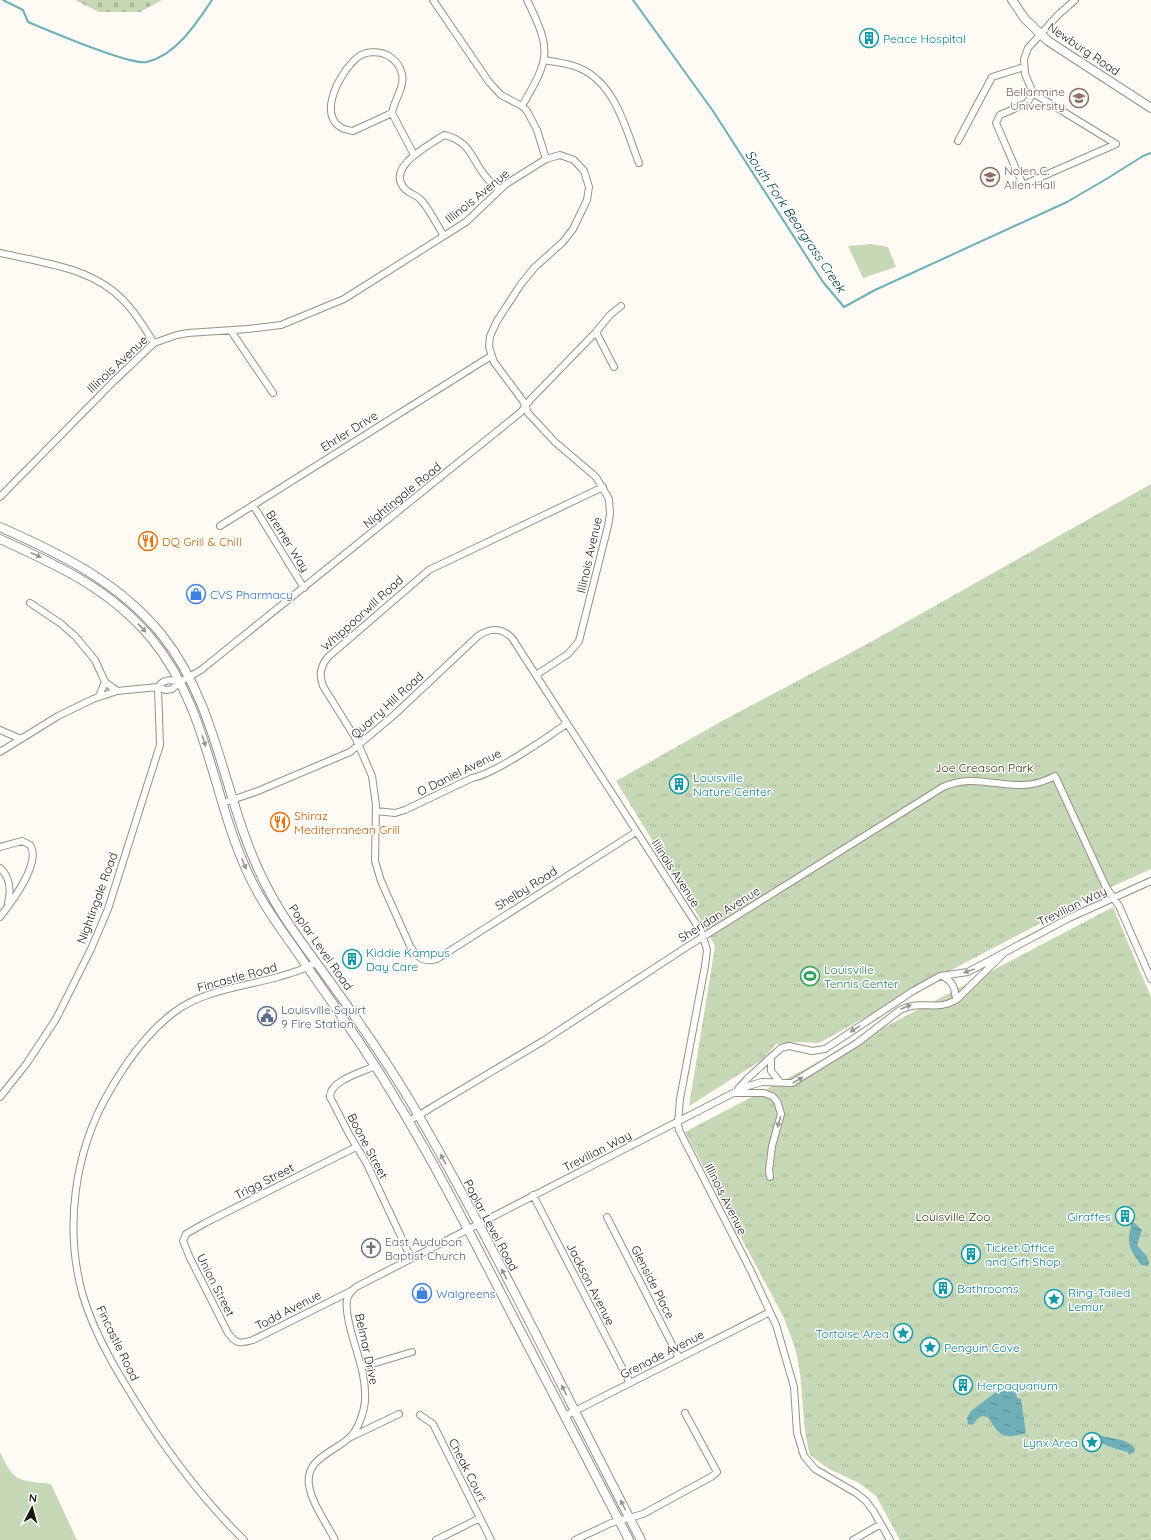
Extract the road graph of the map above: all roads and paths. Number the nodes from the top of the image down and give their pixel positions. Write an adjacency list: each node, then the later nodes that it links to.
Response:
1 (433, 0): 9 (street)
2 (527, 0): 6 (street)
3 (1012, 0): 5 (main road, Newburg Road)
4 (1075, 0): 5 (street)
5 (1040, 35): 7 (street); 10 (main road, Newburg Road)
6 (544, 60): 9 (street); 15 (street)
7 (1024, 67): 8 (street); 12 (street)
8 (1033, 93): 8 (street)
9 (522, 106): 14 (street)
10 (1151, 108)
11 (392, 113): 11 (street); 13 (street)
12 (958, 141)
13 (414, 155): 16 (street); 17 (street)
14 (546, 159): 16 (street, Illinois Avenue); 23 (street, Illinois Avenue)
15 (638, 163)
16 (498, 190): 17 (street, Illinois Avenue)
17 (444, 236): 20 (street, Illinois Avenue)
18 (0, 253): 22 (street)
19 (621, 306): 21 (street, Nightingale Road)
20 (231, 330): 22 (street, Illinois Avenue); 25 (street)
21 (596, 332): 24 (street); 26 (street, Nightingale Road)
22 (154, 343): 28 (street, Illinois Avenue)
23 (491, 356): 26 (street, Illinois Avenue); 29 (street, Ehrler Drive)
24 (614, 367)
25 (274, 393)
26 (525, 406): 27 (street, Illinois Avenue); 33 (street, Nightingale Road)
27 (603, 487): 35 (street, Illinois Avenue); 45 (street, Whippoorwill Road)
28 (0, 497)
29 (253, 505): 30 (street, Ehrler Drive); 33 (street, Bremer Way)
30 (220, 526)
31 (0, 527): 36 (main road, Poplar Level Road)
32 (0, 539): 38 (main road, Poplar Level Road, one-way to 38)
33 (304, 588): 36 (street, Nightingale Road)
34 (30, 603): 37 (street)
35 (536, 675): 42 (street, Illinois Avenue); 45 (street, Quarry Hill Road)
36 (190, 677): 38 (street, Nightingale Road); 47 (main road, Poplar Level Road)
37 (105, 682): 40 (street); 41 (street)
38 (180, 682): 39 (street); 48 (main road, Poplar Level Road, one-way to 48)
39 (158, 687): 40 (street); 69 (street, Nightingale Road)
40 (117, 691): 41 (street)
41 (100, 696): 44 (street)
42 (566, 724): 49 (street, O Daniel Avenue); 50 (street, Illinois Avenue)
43 (0, 730): 44 (street)
44 (21, 739): 46 (street)
45 (358, 746): 47 (street, Quarry Hill Road); 49 (street, Whippoorwill Road)
46 (0, 752)
47 (233, 800): 48 (street, Quarry Hill Road); 60 (main road, Poplar Level Road)
48 (223, 803): 61 (main road, Poplar Level Road, one-way to 61)
49 (376, 811): 59 (street, Whippoorwill Road)
50 (636, 832): 57 (street, Illinois Avenue); 59 (street, Shelby Road)
51 (0, 847): 55 (street)
52 (0, 868): 55 (street)
53 (1151, 881): 54 (street, Trevilian Way)
54 (1114, 898): 57 (street, Sheridan Avenue); 58 (street, Trevilian Way); 63 (street)
55 (6, 908): 56 (street)
56 (0, 917)
57 (704, 937): 70 (street, Sheridan Avenue); 72 (street, Illinois Avenue)
58 (1004, 953): 62 (street, Trevilian Way, one-way to 62); 64 (street, Trevilian Way)
59 (428, 960)
60 (316, 962): 61 (street, Fincastle Road); 70 (main road, Poplar Level Road)
61 (307, 968): 66 (main road, Poplar Level Road); 98 (street, Fincastle Road)
62 (940, 976): 64 (street); 65 (street, Trevilian Way, one-way to 65)
63 (1151, 977)
64 (956, 1000): 67 (street, Trevilian Way, one-way to 64)
65 (772, 1057): 67 (street); 68 (street, Trevilian Way)
66 (375, 1066): 71 (main road, Poplar Level Road); 73 (street, Boone Street)
67 (780, 1082): 68 (street, Trevilian Way)
68 (735, 1094): 72 (street, Trevilian Way); 74 (street, one-way to 74)
69 (0, 1097)
70 (418, 1116): 71 (street, Sheridan Avenue); 77 (main road, Poplar Level Road, one-way to 70)
71 (409, 1122): 78 (main road, Poplar Level Road)
72 (678, 1123): 75 (street, Trevilian Way); 82 (street, Illinois Avenue)
73 (356, 1147): 79 (street, Trigg Street); 80 (street, Boone Street)
74 (770, 1177)
75 (533, 1195): 77 (street, Trevilian Way); 87 (street, Jackson Avenue)
76 (607, 1217): 85 (street, Glenside Place)
77 (478, 1224): 78 (street, Trevilian Way); 88 (main road, Poplar Level Road, one-way to 77)
78 (468, 1229): 80 (street); 92 (main road, Poplar Level Road)
79 (184, 1237): 83 (street, Union Street)
80 (411, 1258): 81 (street)
81 (352, 1290): 83 (street, Todd Avenue); 86 (street, Belmar Drive)
82 (770, 1312): 85 (street, Grenade Avenue); 97 (street, Illinois Avenue)
83 (234, 1341)
84 (412, 1352): 86 (street)
85 (679, 1358): 87 (street, Grenade Avenue)
86 (362, 1367): 93 (street, Belmar Drive)
87 (630, 1384): 88 (street, Grenade Avenue)
88 (575, 1411): 92 (street, Grenade Avenue); 95 (main road, Poplar Level Road, one-way to 88)
89 (685, 1413): 95 (street)
90 (399, 1414): 93 (street)
91 (420, 1415): 94 (street, Cheak Court)
92 (565, 1416): 96 (main road, Poplar Level Road)
93 (351, 1437): 99 (street, Belmar Drive)
94 (480, 1518): 100 (street); 101 (street, Cheak Court)
95 (629, 1519): 96 (street); 104 (main road, Poplar Level Road)
96 (619, 1521): 102 (street); 103 (main road, Poplar Level Road)
97 (881, 1524): 105 (street); 106 (street, Illinois Avenue)
98 (244, 1540)
99 (335, 1540)
100 (436, 1540)
101 (491, 1540)
102 (575, 1540)
103 (629, 1540)
104 (641, 1540)
105 (853, 1540)
106 (890, 1540)

